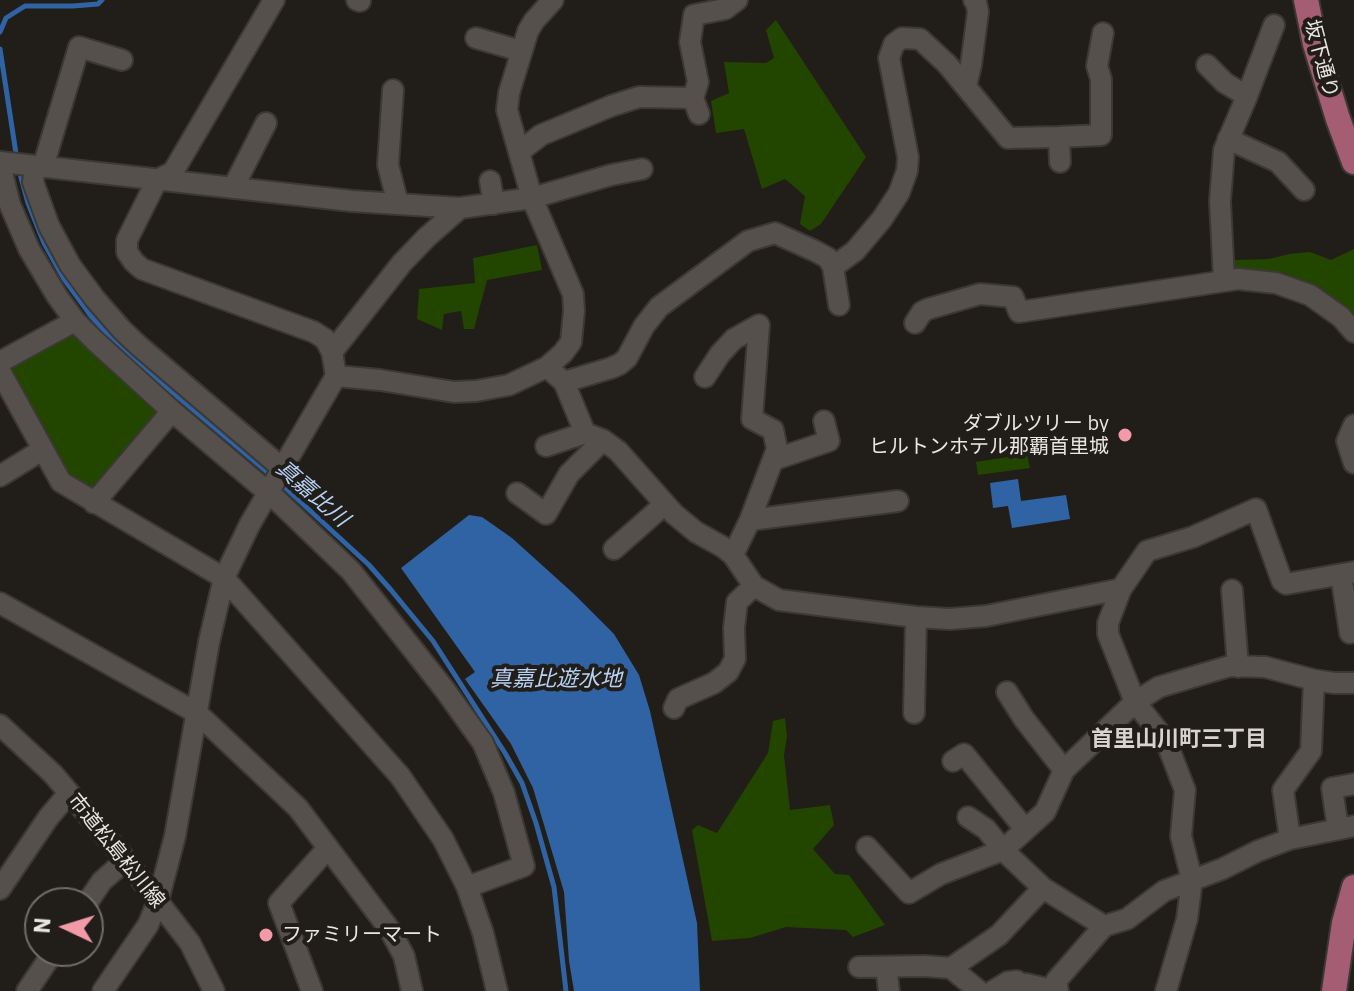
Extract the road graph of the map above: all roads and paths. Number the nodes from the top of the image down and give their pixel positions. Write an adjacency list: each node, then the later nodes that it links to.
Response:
1 (274, 0): 24 (street)
2 (553, 0): 9 (street)
3 (737, 0): 18 (street)
4 (974, 0): 12 (street)
5 (1306, 0): 20 (main road, 坂下通り)
6 (1274, 25): 14 (street)
7 (1103, 33): 16 (street)
8 (476, 38): 9 (street)
9 (521, 51): 18 (street)
10 (122, 60): 22 (street)
11 (1207, 65): 14 (street)
12 (966, 86): 16 (street); 32 (street)
13 (393, 90): 29 (street)
14 (1247, 96): 17 (street)
15 (266, 123): 26 (street)
16 (1059, 137): 19 (street)
17 (1228, 139): 27 (street); 33 (street)
18 (519, 152): 28 (street)
19 (1060, 162)
20 (1354, 162)
21 (3, 163): 22 (street); 35 (street)
22 (36, 166): 24 (street); 54 (street)
23 (642, 169): 28 (street)
24 (157, 180): 26 (street); 38 (street)
25 (490, 181): 30 (street)
26 (233, 188): 29 (street)
27 (1304, 190)
28 (532, 198): 30 (street); 40 (street)
29 (398, 204): 31 (street)
30 (494, 204): 31 (street)
31 (460, 208): 38 (street)
32 (833, 267): 34 (street); 44 (street)
33 (1224, 280): 36 (street); 37 (street)
34 (839, 305)
35 (75, 321): 39 (street); 45 (street)
36 (915, 323)
37 (1354, 332)
38 (332, 352): 42 (street)
39 (0, 362)
40 (547, 367): 42 (street); 44 (street)
41 (0, 371): 50 (street)
42 (336, 376): 54 (street)
43 (705, 377): 51 (street)
44 (564, 382): 48 (street)
45 (172, 411): 54 (street); 57 (street)
46 (824, 421): 51 (street)
47 (1354, 425): 52 (street)
48 (594, 436): 49 (street); 55 (street); 58 (street)
49 (546, 446)
50 (42, 450): 53 (street); 57 (street)
51 (773, 460): 59 (street)
52 (1354, 463)
53 (0, 476)
54 (276, 479): 63 (street); 93 (street)
55 (517, 493)
56 (898, 501): 59 (street)
57 (94, 503): 63 (street)
58 (665, 504): 60 (street); 61 (street)
59 (750, 520): 61 (street)
60 (614, 549)
61 (733, 555): 64 (street)
62 (1348, 573): 65 (street); 69 (street)
63 (224, 578): 76 (street); 93 (street)
64 (754, 586): 68 (street); 75 (street)
65 (1121, 589): 68 (street); 74 (street)
66 (1232, 590): 70 (street)
67 (0, 603): 76 (street)
68 (916, 617): 77 (street)
69 (1350, 633)
70 (1238, 667): 71 (street); 74 (street)
71 (1314, 680): 72 (street); 86 (street)
72 (1354, 683)
73 (1007, 692): 80 (street)
74 (1135, 702): 80 (street); 91 (street)
75 (674, 708)
76 (197, 713): 88 (street); 97 (street)
77 (914, 713)
78 (0, 725): 82 (street, 市道松島松川線)
79 (953, 761): 85 (street)
80 (1064, 770): 85 (street)
81 (1354, 784): 84 (street)
82 (69, 793): 90 (street, 市道松島松川線); 96 (street)
83 (968, 817): 89 (street)
84 (1346, 828): 86 (street)
85 (1025, 829): 89 (street)
86 (1290, 839): 91 (street)
87 (867, 847): 89 (street)
88 (327, 849): 106 (street); 107 (street)
89 (1003, 850): 95 (street)
90 (126, 860): 92 (street); 97 (street, 市道松島松川線)
91 (1192, 880): 98 (street); 113 (street)
92 (98, 887)
93 (467, 887): 108 (street)
94 (1354, 887): 114 (main road)
95 (1043, 888): 98 (street); 102 (street)
96 (0, 889)
97 (158, 901): 104 (street); 105 (street, 市道松島松川線)
98 (1104, 926): 112 (street)
99 (43, 967): 103 (street)
100 (859, 967): 101 (street)
101 (886, 967): 102 (street); 109 (street)
102 (951, 968): 110 (street)
103 (27, 991)
104 (103, 991)
105 (214, 991)
106 (312, 991)
107 (412, 991)
108 (497, 991)
109 (889, 991)
110 (979, 991)
111 (993, 991): 112 (street)
112 (1057, 991)
113 (1166, 991)
114 (1334, 991)

